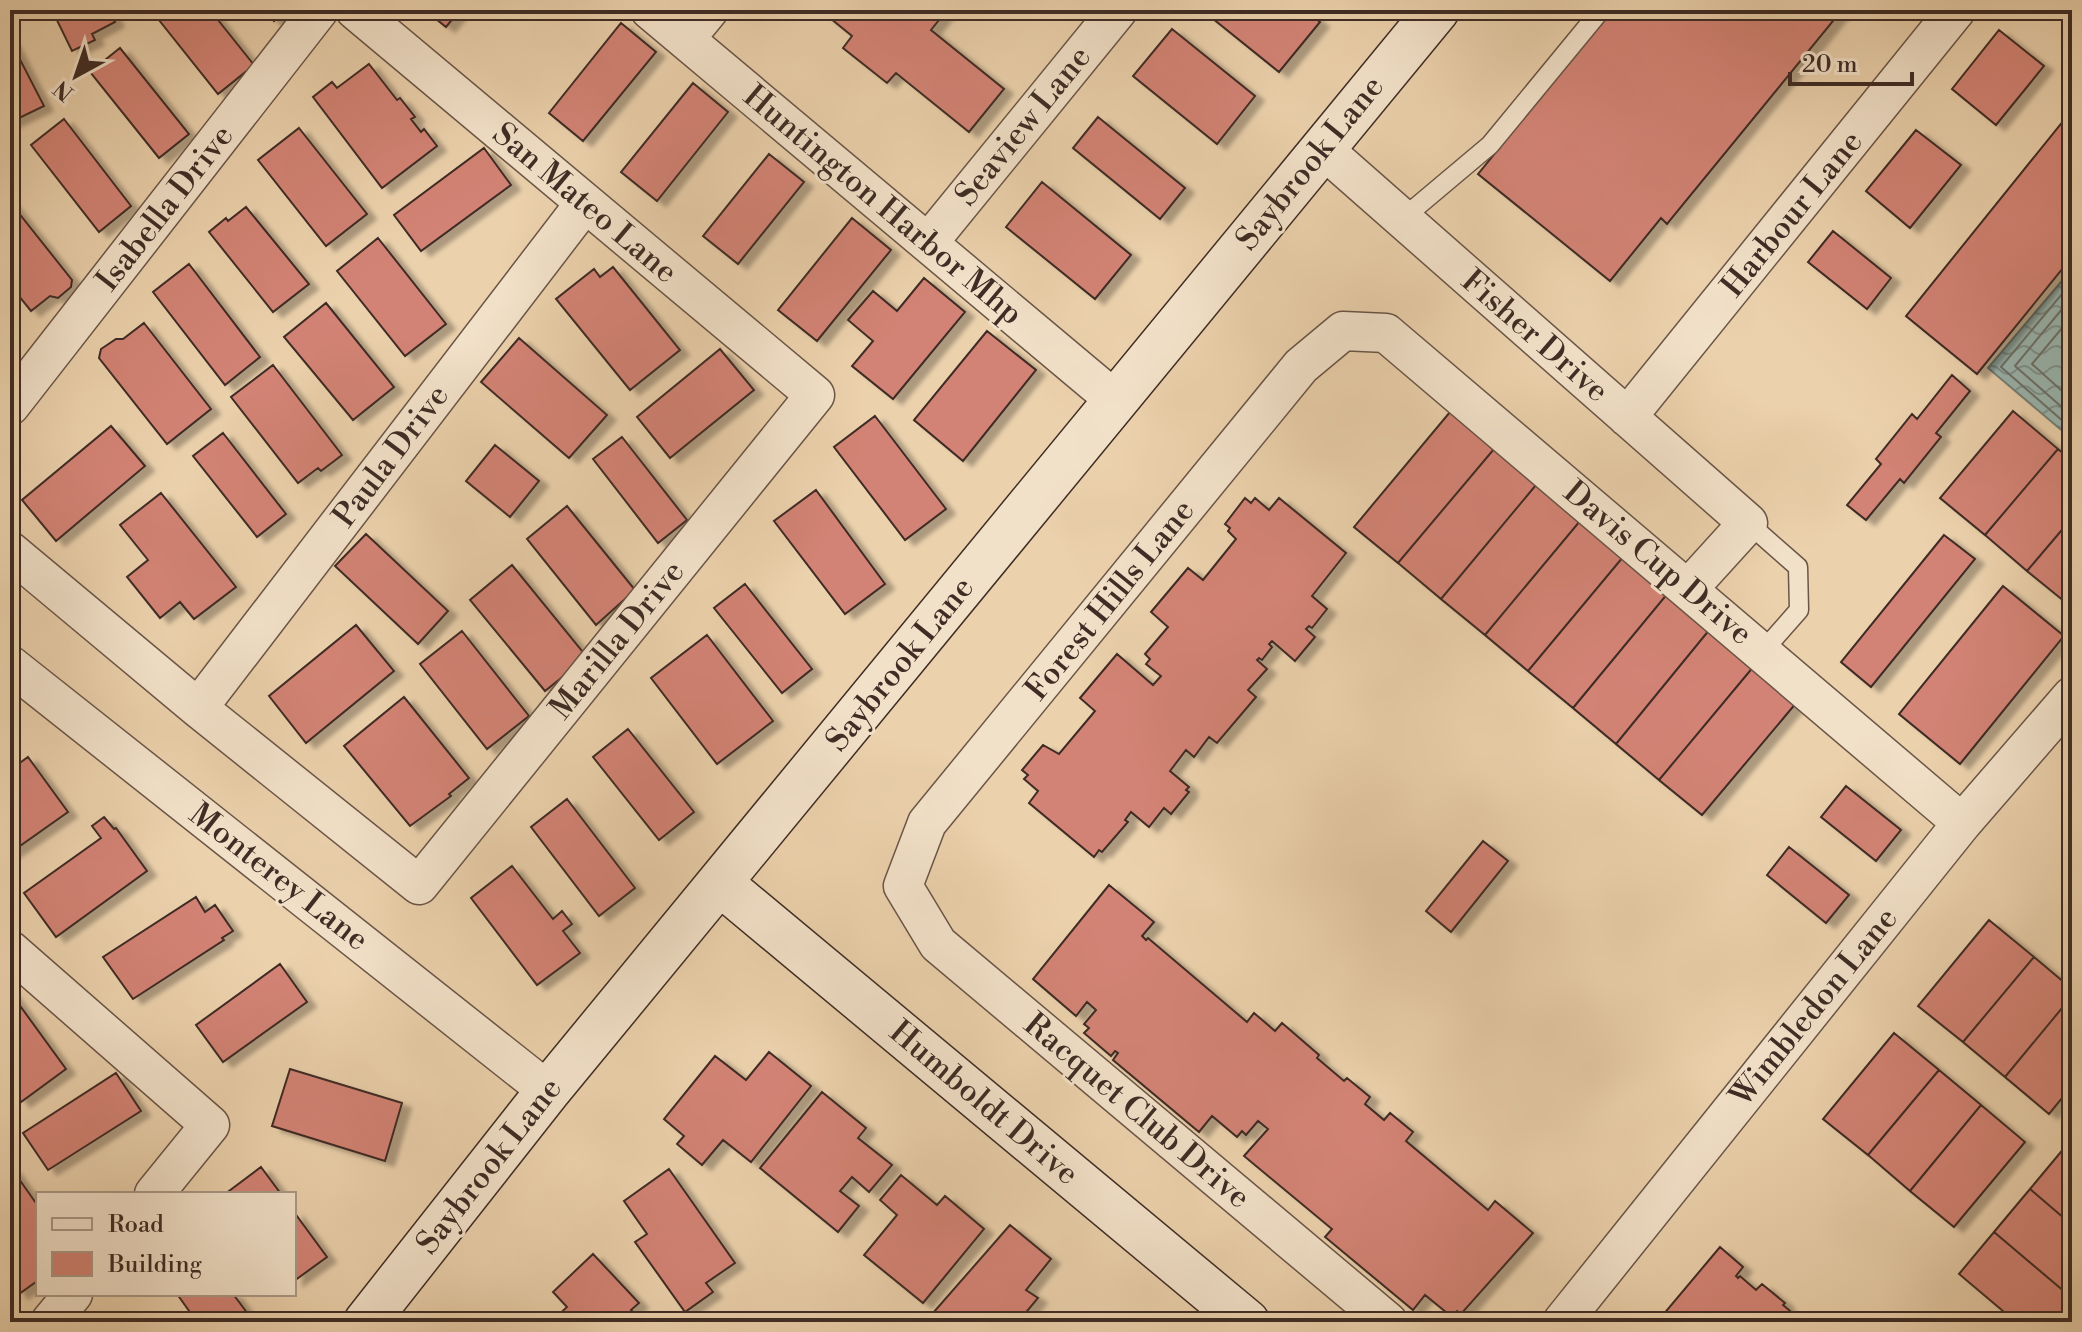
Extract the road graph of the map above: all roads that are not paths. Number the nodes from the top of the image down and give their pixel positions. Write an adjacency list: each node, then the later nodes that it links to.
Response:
1 (319, 10): 17 (street, Isabella Drive)
2 (355, 10): 11 (street, San Mateo Lane)
3 (650, 10): 9 (street, Huntington Harbor Mhp)
4 (709, 10): 9 (street)
5 (1118, 10): 13 (street, Seaview Lane)
6 (1437, 10): 10 (main road, Saybrook Lane)
7 (1601, 10): 12 (lane)
8 (1956, 10): 18 (street, Harbour Lane)
9 (685, 39): 13 (street, Huntington Harbor Mhp)
10 (1323, 149): 12 (street, Fisher Drive); 16 (main road, Saybrook Lane)
11 (585, 203): 15 (street, San Mateo Lane); 25 (street, Paula Drive)
12 (1402, 219): 18 (street, Fisher Drive)
13 (928, 243): 16 (street, Huntington Harbor Mhp)
14 (1343, 331): 21 (street, Davis Cup Drive); 28 (street, Forest Hills Lane)
15 (815, 395): 25 (street, Marilla Drive)
16 (1115, 400): 27 (main road, Saybrook Lane)
17 (10, 406)
18 (1627, 417): 19 (street, Fisher Drive)
19 (1748, 523): 21 (street); 22 (lane, Fisher Drive)
20 (10, 551): 25 (street)
21 (1688, 589): 22 (street, Davis Cup Drive)
22 (1762, 652): 26 (street, Davis Cup Drive)
23 (10, 665): 30 (street, Monterey Lane)
24 (2072, 696): 26 (street, Wimbledon Lane)
25 (198, 708)
26 (1962, 823): 37 (street, Wimbledon Lane)
27 (721, 884): 30 (main road, Saybrook Lane); 35 (main road, Humboldt Drive)
28 (903, 886): 36 (street, Racquet Club Drive)
29 (10, 950): 31 (street)
30 (548, 1091): 34 (main road, Saybrook Lane)
31 (156, 1192)
32 (71, 1296): 33 (street)
33 (50, 1322)
34 (366, 1322)
35 (1247, 1322)
36 (1388, 1322)
37 (1562, 1322)

